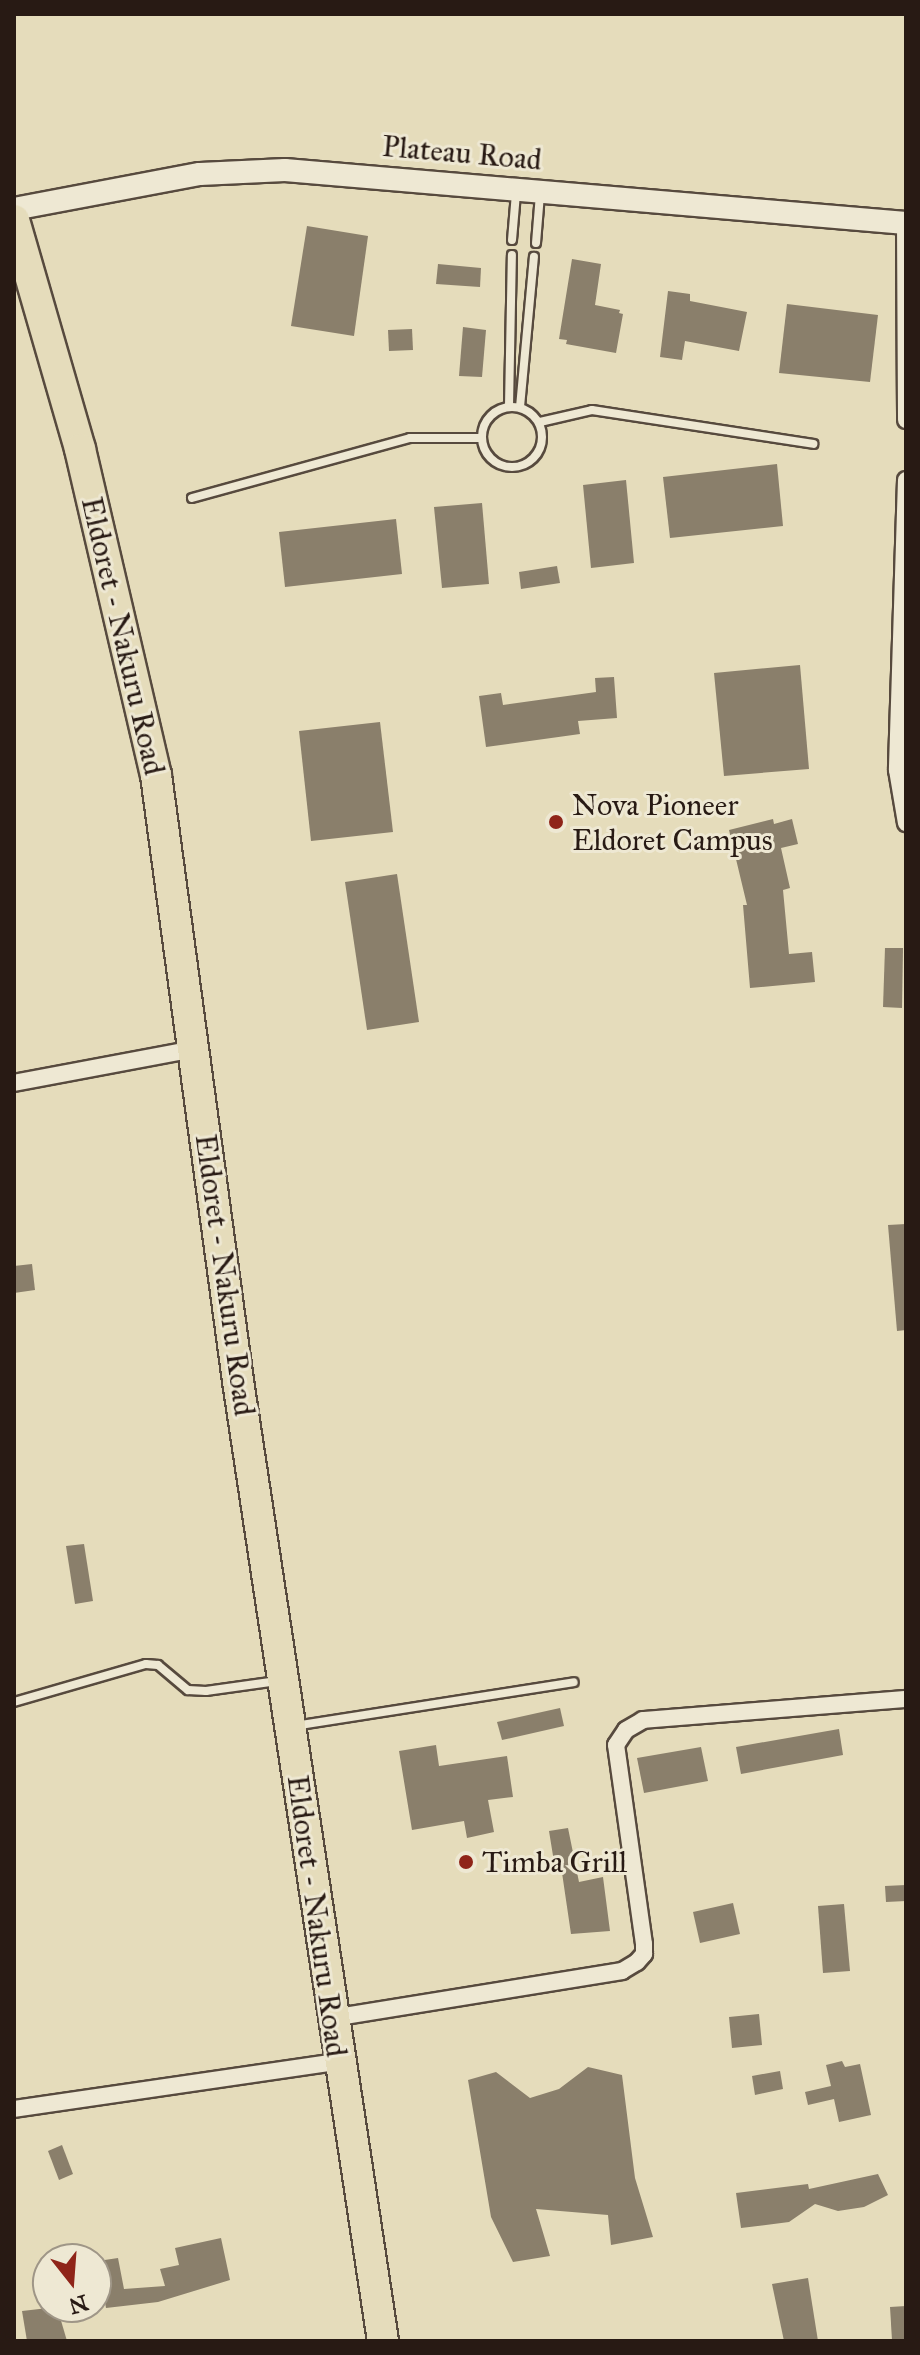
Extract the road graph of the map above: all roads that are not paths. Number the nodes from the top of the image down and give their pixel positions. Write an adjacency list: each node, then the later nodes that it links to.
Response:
1 (516, 188): 2 (street, Plateau Road); 3 (street, Plateau Road); 6 (lane)
2 (541, 189): 5 (street, Plateau Road); 7 (lane)
3 (14, 209)
4 (14, 220): 20 (highway, Eldoret - Nakuru Road)
5 (905, 223): 12 (street)
6 (512, 240)
7 (536, 243)
8 (512, 255): 10 (lane)
9 (534, 257): 11 (lane)
10 (509, 406): 11 (lane); 14 (lane)
11 (520, 407): 13 (lane)
12 (906, 420)
13 (540, 422): 14 (lane); 15 (lane)
14 (482, 438): 17 (lane)
15 (813, 444)
16 (906, 480): 18 (street)
17 (192, 498)
18 (903, 674): 19 (street)
19 (906, 823)
20 (194, 1049): 21 (street); 22 (highway, Eldoret - Nakuru Road)
21 (14, 1083)
22 (282, 1680): 25 (lane); 26 (highway, Eldoret - Nakuru Road)
23 (574, 1682): 26 (lane)
24 (906, 1699): 27 (street)
25 (14, 1702)
26 (289, 1727): 27 (highway, Eldoret - Nakuru Road)
27 (332, 2018): 28 (highway, Eldoret - Nakuru Road)
28 (338, 2062): 29 (street); 30 (highway, Eldoret - Nakuru Road)
29 (14, 2109)
30 (383, 2341)

